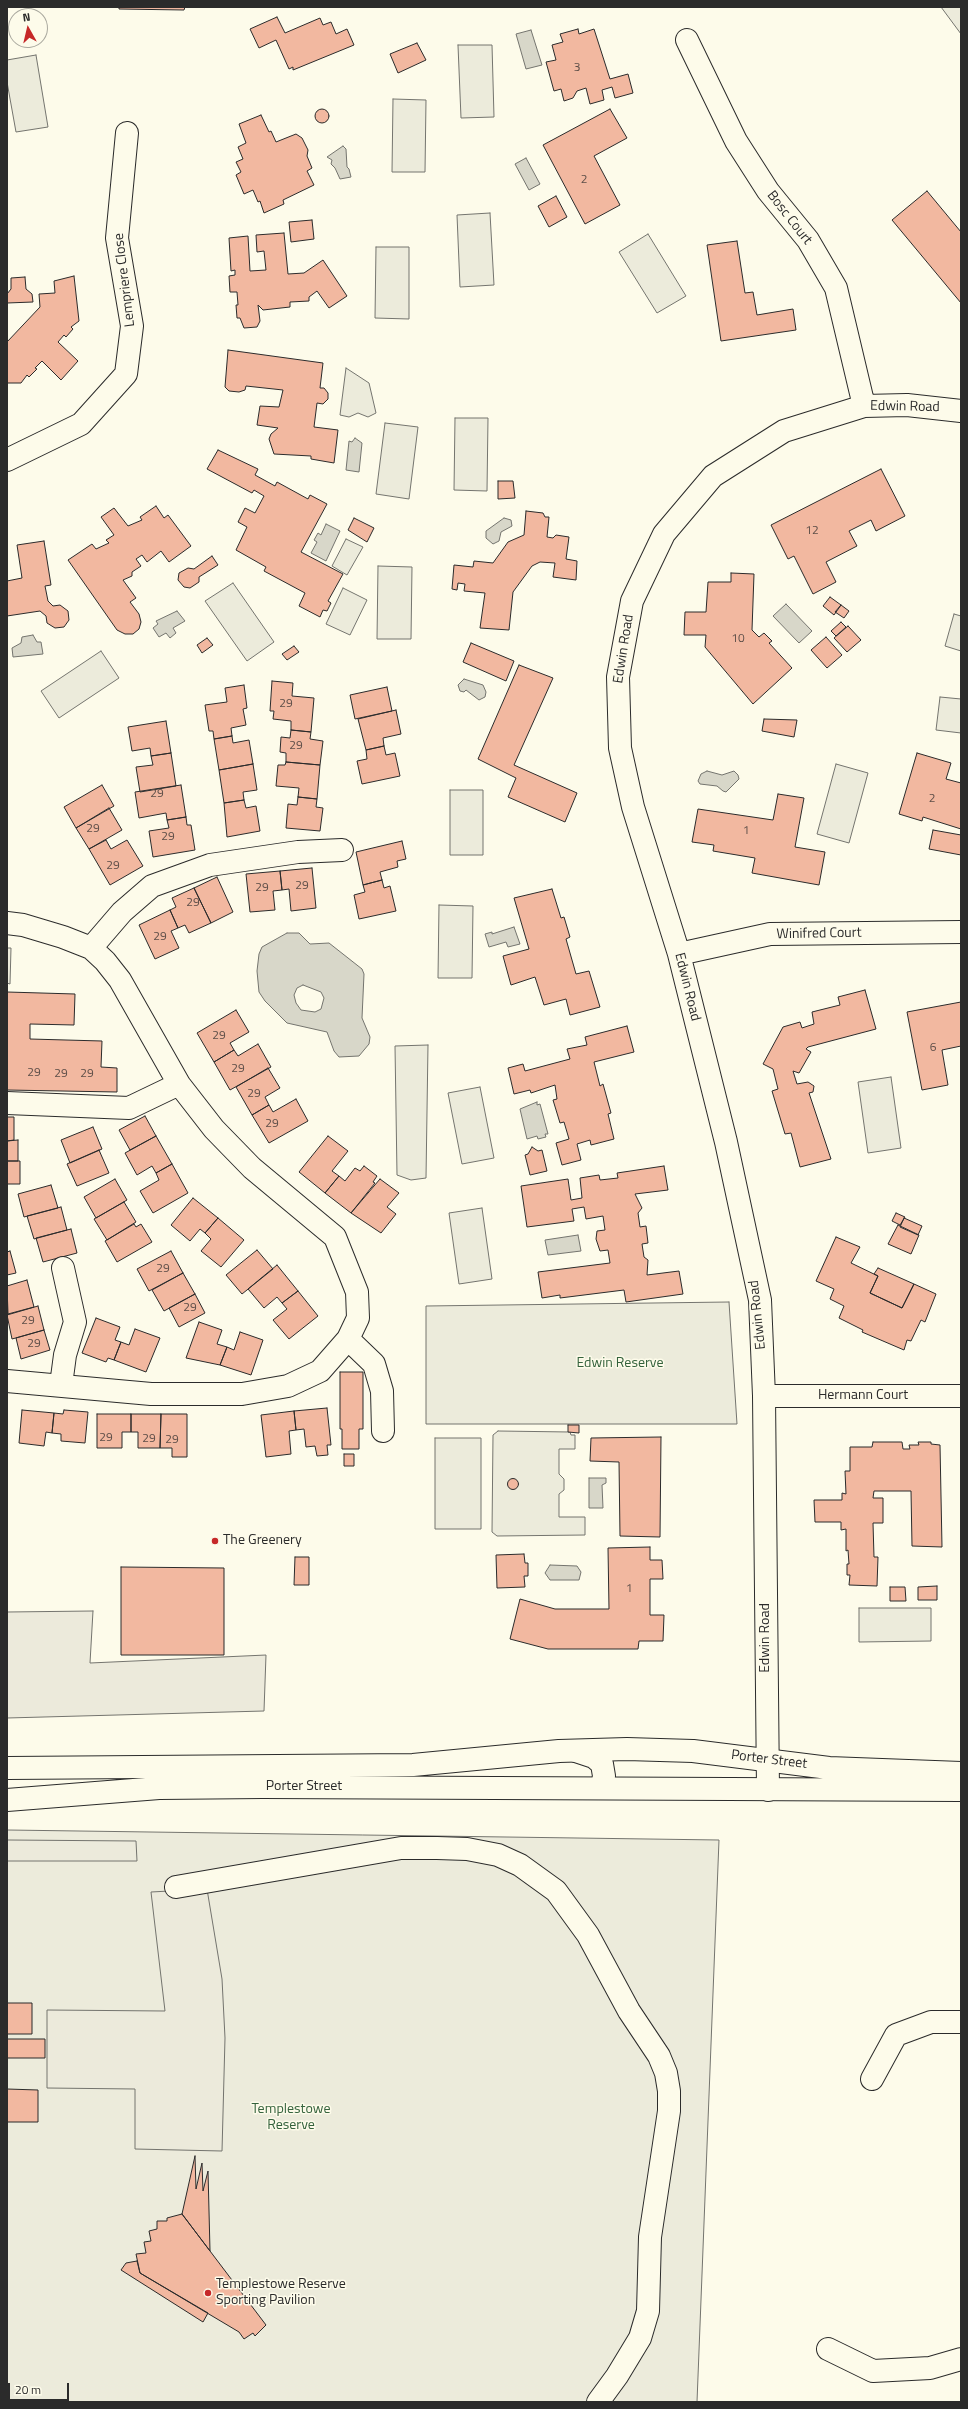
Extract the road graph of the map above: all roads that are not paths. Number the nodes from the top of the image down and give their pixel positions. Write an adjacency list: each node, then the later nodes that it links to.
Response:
1 (687, 40): 3 (street, Bosc Court)
2 (127, 133): 5 (street, Lempriere Close)
3 (864, 406): 4 (street, Edwin Road); 10 (street, Edwin Road)
4 (961, 411)
5 (7, 460)
6 (342, 850): 9 (street)
7 (7, 923): 9 (street)
8 (961, 932): 10 (street, Winifred Court)
9 (91, 948): 11 (street)
10 (679, 954): 17 (street, Edwin Road)
11 (179, 1084): 12 (street); 14 (street)
12 (7, 1102)
13 (63, 1268): 16 (street)
14 (348, 1339): 16 (street); 19 (street)
15 (7, 1381): 16 (street)
16 (61, 1385)
17 (764, 1396): 18 (street, Hermann Court); 21 (street, Edwin Road)
18 (961, 1396)
19 (383, 1431)
20 (576, 1751): 21 (street, Porter Street); 22 (street, Porter Street); 24 (street, Porter Street)
21 (768, 1759): 23 (street, Porter Street); 25 (street, Edwin Road)
22 (7, 1768)
23 (961, 1773)
24 (602, 1787): 25 (street, Porter Street); 27 (street, Porter Street)
25 (768, 1790): 26 (street, Porter Street)
26 (961, 1790)
27 (7, 1800)
28 (176, 1887): 33 (street)
29 (961, 2022): 30 (street)
30 (872, 2080)
31 (828, 2349): 32 (street)
32 (961, 2359)
33 (598, 2402)

